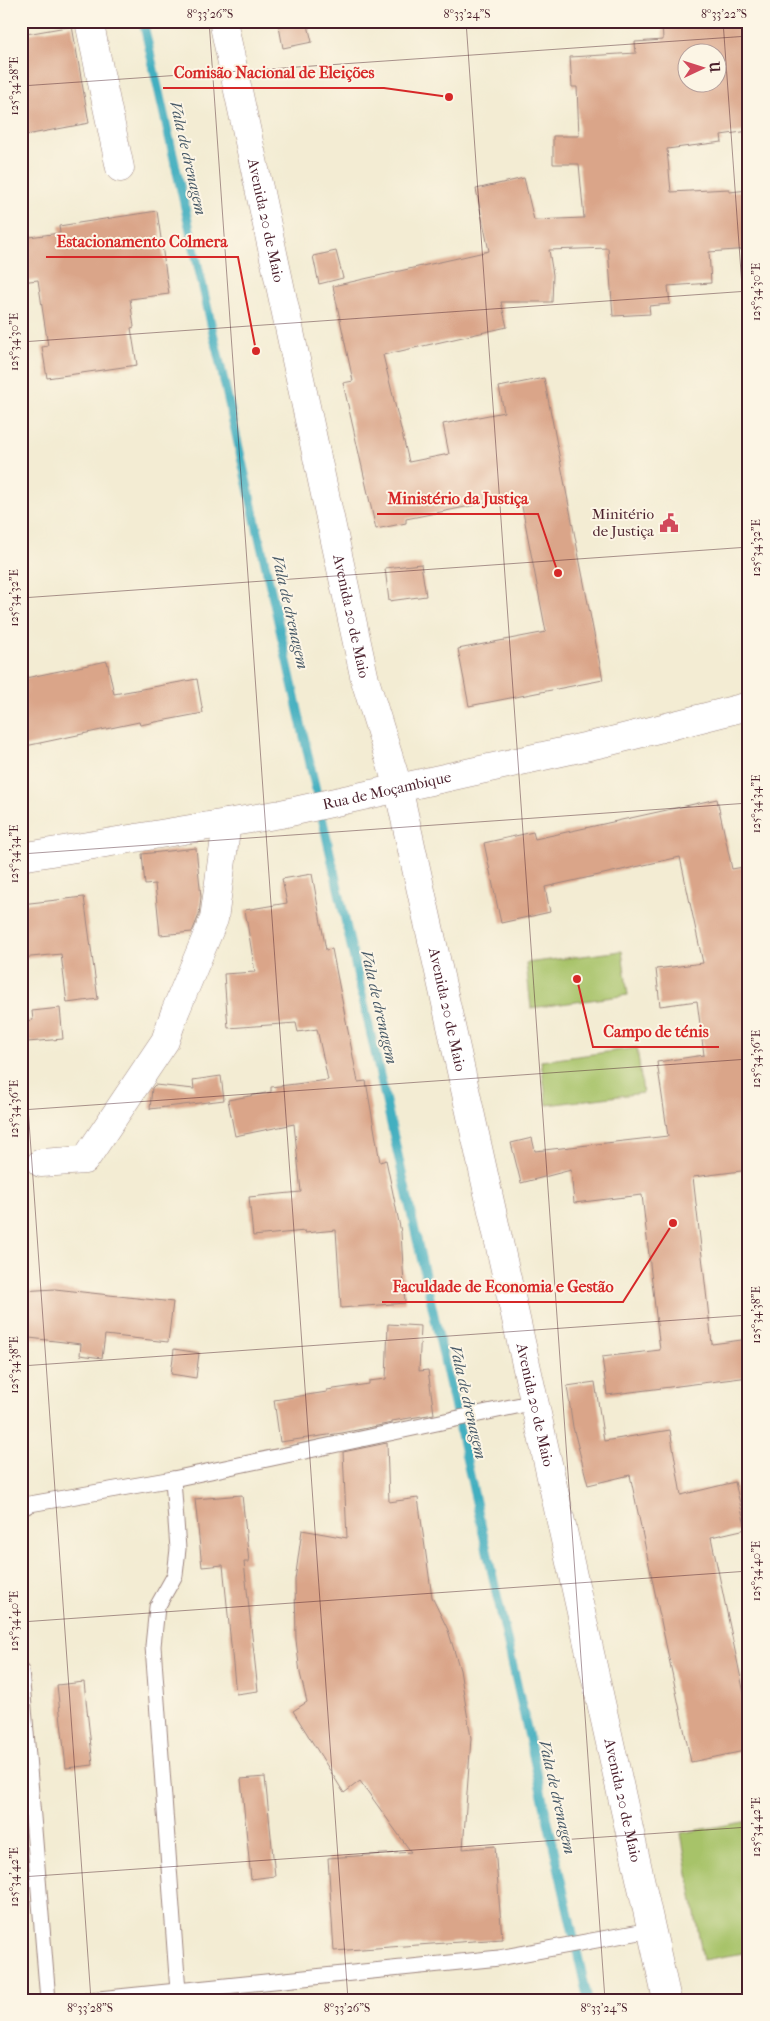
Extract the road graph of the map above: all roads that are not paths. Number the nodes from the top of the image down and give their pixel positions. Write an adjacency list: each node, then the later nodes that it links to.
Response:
1 (89, 21): 3 (main road)
2 (223, 21): 5 (main road, Avenida 20 de Maio)
3 (120, 168)
4 (749, 706): 5 (main road, Rua de Moçambique)
5 (398, 787): 6 (main road, Rua de Moçambique); 9 (main road, Avenida 20 de Maio)
6 (227, 824): 7 (main road, Rua de Moçambique); 8 (main road)
7 (21, 857)
8 (41, 1163)
9 (535, 1402): 10 (lane); 13 (main road, Avenida 20 de Maio)
10 (173, 1479): 11 (lane); 14 (lane)
11 (21, 1509)
12 (21, 1671): 15 (lane)
13 (651, 1930): 14 (lane); 17 (main road, Avenida 20 de Maio)
14 (178, 1991): 16 (lane)
15 (48, 2000)
16 (89, 2000)
17 (668, 2000)

